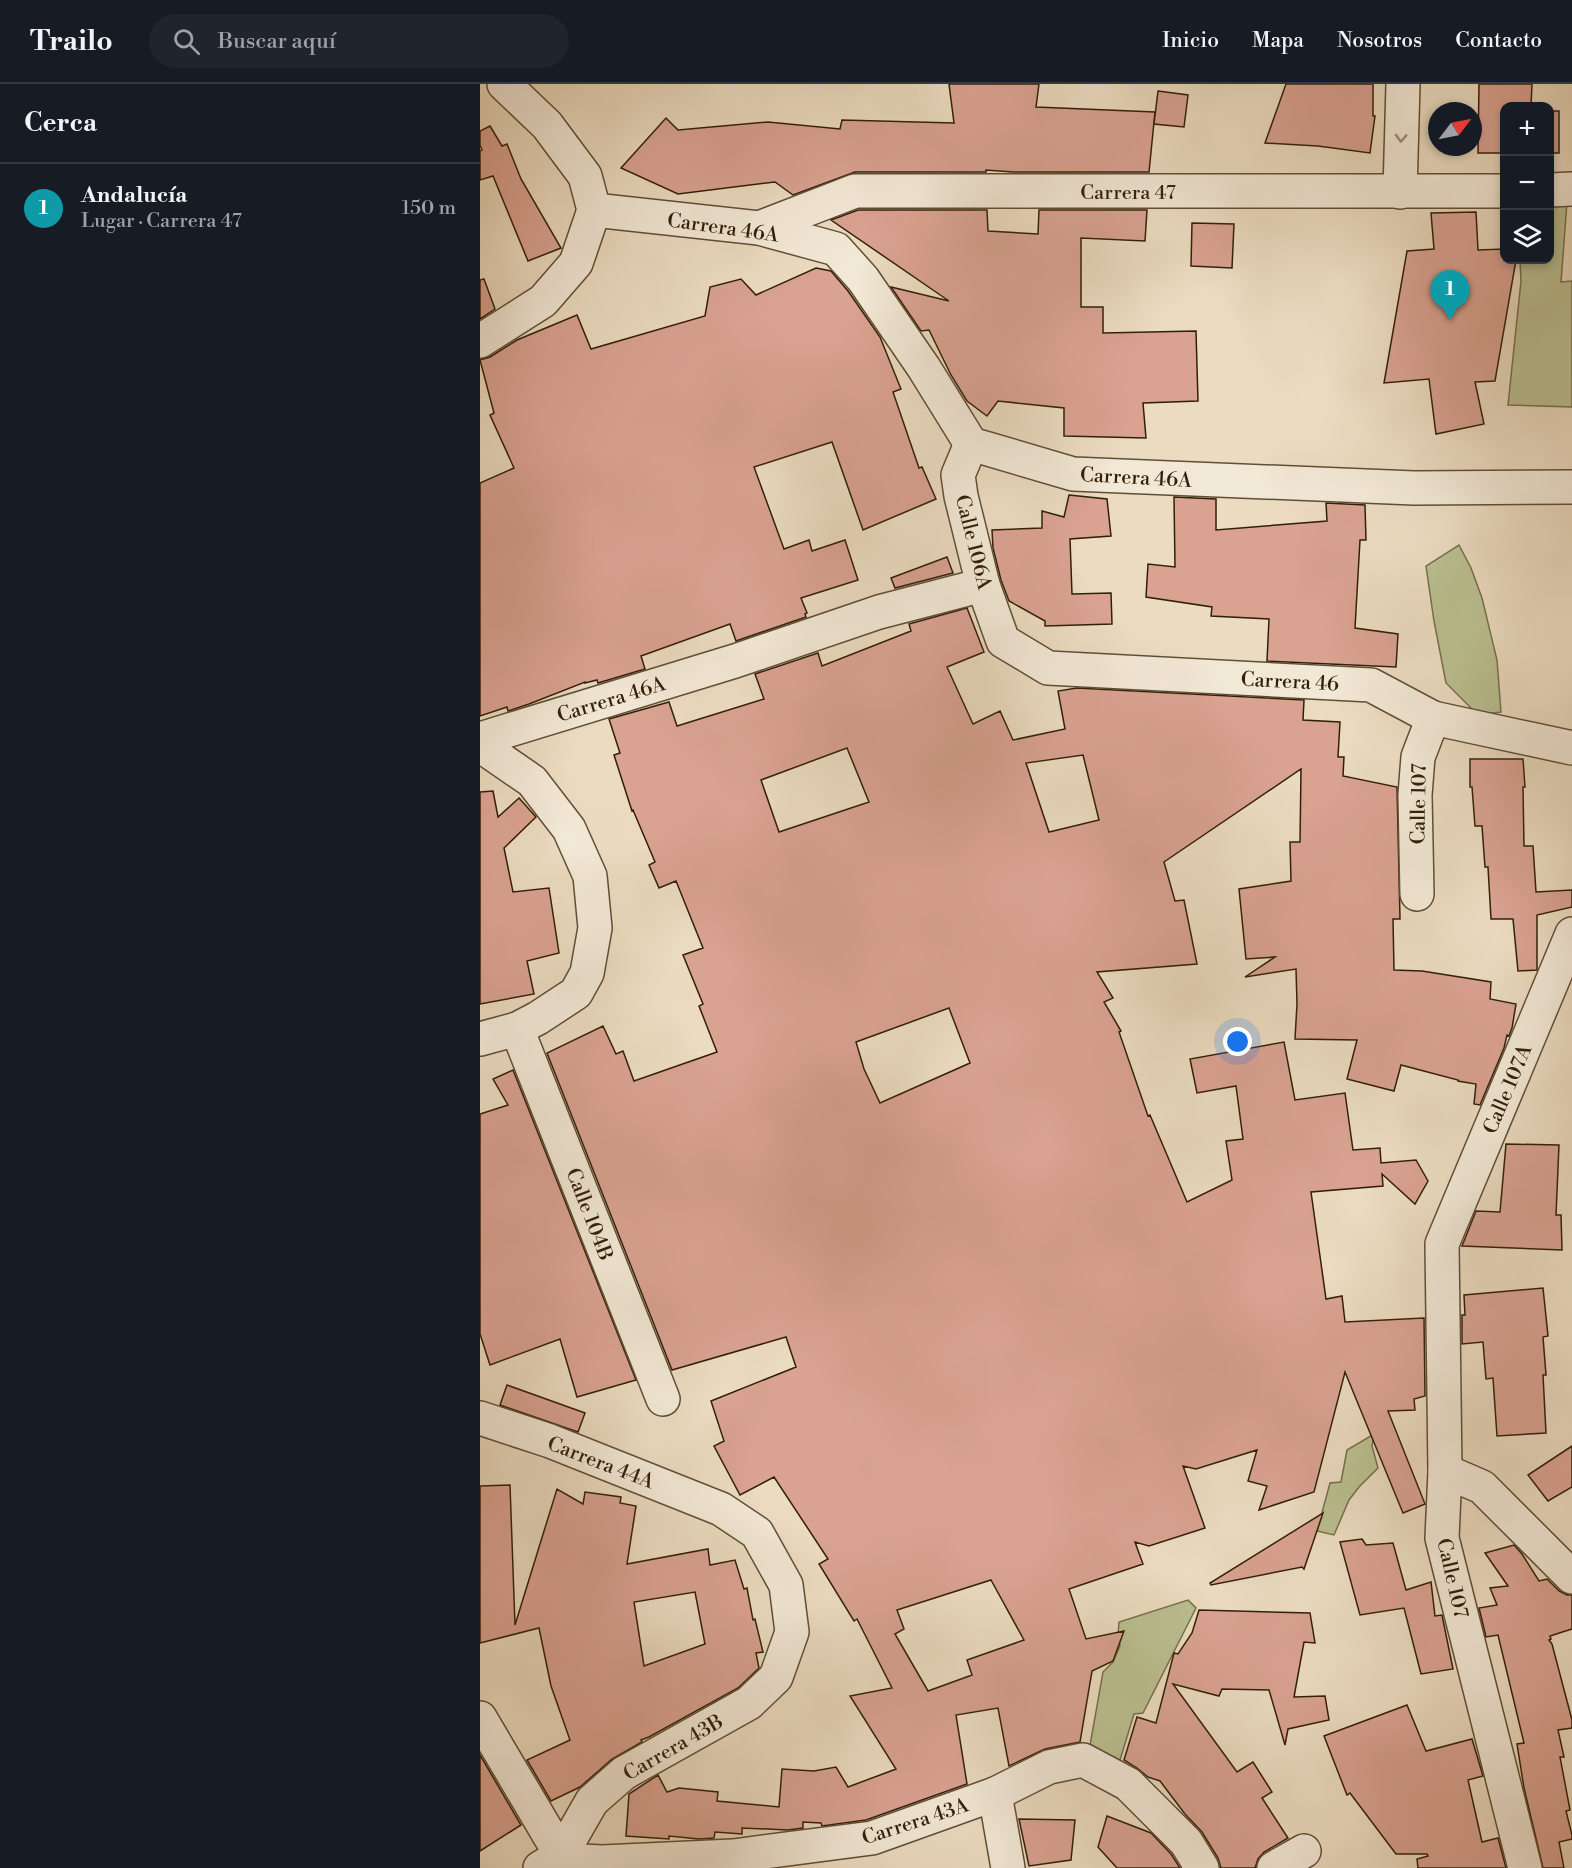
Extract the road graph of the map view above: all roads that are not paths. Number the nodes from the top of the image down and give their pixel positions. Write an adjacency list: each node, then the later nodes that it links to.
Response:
1 (504, 84): 7 (street)
2 (1403, 84): 6 (street, one-way to 6)
3 (1572, 189): 4 (street)
4 (1554, 190)
5 (1500, 191): 6 (street, Carrera 47)
6 (1400, 192): 8 (street, Carrera 47)
7 (594, 210): 8 (street, Carrera 46A); 9 (street)
8 (759, 228): 10 (street, Carrera 46A)
9 (480, 341)
10 (971, 444): 11 (street, Carrera 46A); 12 (street, Calle 106A)
11 (1572, 487)
12 (983, 585): 13 (street, Calle 106A); 15 (street, Carrera 46A)
13 (1004, 641): 14 (street, Carrera 46)
14 (1433, 718): 16 (street, Carrera 46); 18 (street, Calle 107)
15 (480, 739)
16 (1572, 748)
17 (480, 749): 20 (street)
18 (1418, 894)
19 (1572, 934): 22 (street, Calle 107A)
20 (517, 1029): 21 (street); 23 (street, Calle 104B)
21 (480, 1039)
22 (1442, 1244): 25 (street, Calle 107)
23 (663, 1399)
24 (480, 1418): 27 (street, Carrera 44A)
25 (1445, 1471): 26 (street); 35 (street, Calle 107)
26 (1572, 1577)
27 (776, 1677): 31 (street, Carrera 43B)
28 (480, 1718): 31 (street)
29 (995, 1794): 31 (street, Carrera 43A); 32 (street); 33 (street, Carrera 43A)
30 (1304, 1851): 34 (street)
31 (554, 1864)
32 (1008, 1868)
33 (1202, 1868)
34 (1274, 1868)
35 (1525, 1868)

